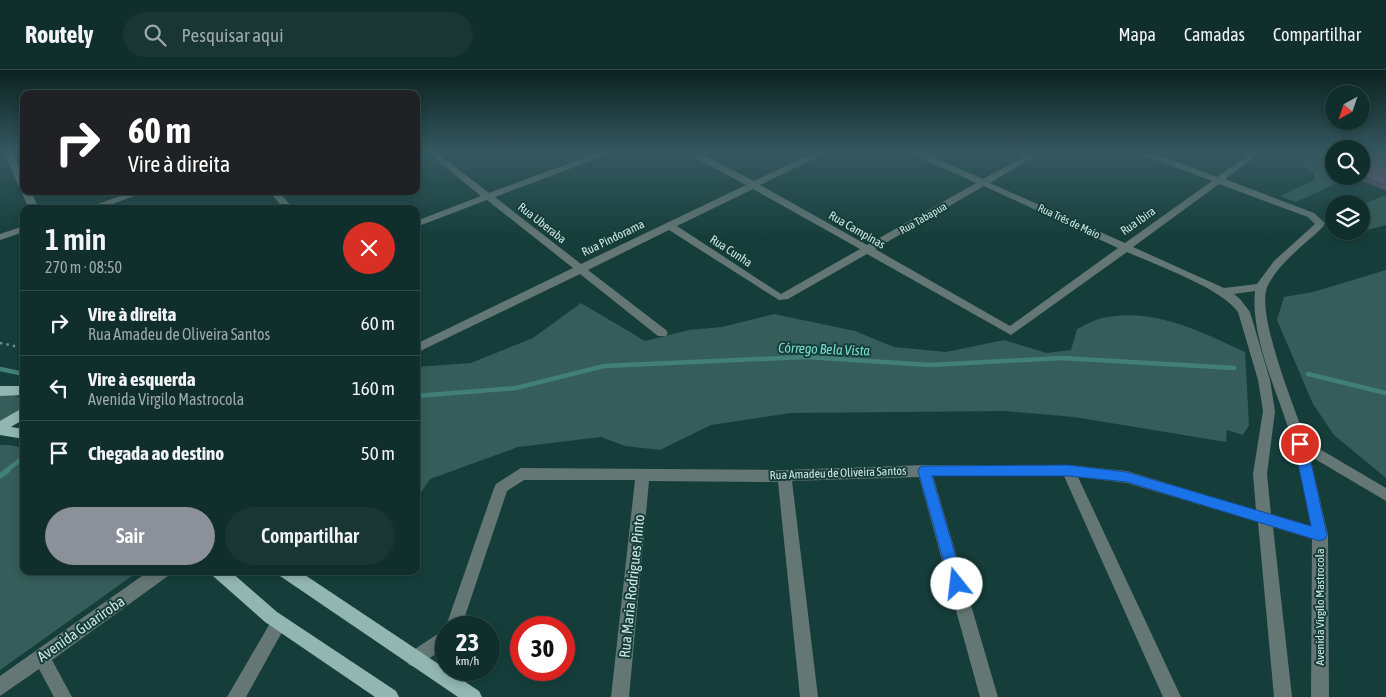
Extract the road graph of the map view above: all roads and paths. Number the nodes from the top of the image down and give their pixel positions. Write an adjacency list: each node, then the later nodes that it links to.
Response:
1 (468, 181): 13 (street, Rua Uberaba)
2 (527, 181): 13 (street)
3 (747, 181): 10 (street, Rua Campinas)
4 (758, 181): 10 (street, Rua Pindorama)
5 (980, 181): 9 (street, Rua Três de Maio)
6 (987, 181): 9 (street, Rua Tabapua)
7 (1218, 181): 20 (street, Rua Ibira)
8 (1223, 181): 23 (street)
9 (984, 183): 20 (street, Rua Três de Maio); 21 (street, Rua Tabapua)
10 (752, 184): 17 (street, Rua Pindorama); 21 (street, Rua Campinas)
11 (132, 195): 14 (street)
12 (277, 195): 15 (street)
13 (487, 196): 16 (street); 22 (street, Rua Uberaba)
14 (100, 205)
15 (285, 205)
16 (420, 222)
17 (668, 225): 22 (street, Rua Pindorama); 25 (street, Rua Cunha)
18 (20, 230): 19 (street)
19 (0, 237)
20 (1124, 247): 24 (street, Rua Três de Maio); 26 (street, Rua Ibira)
21 (867, 250): 25 (street, Rua Tabapua); 26 (street, Rua Campinas)
22 (580, 268): 27 (street, Rua Uberaba); 30 (street, Rua Pindorama)
23 (1261, 287): 24 (street, Rua Três de Maio); 37 (street, Avenida Virgílo Mastrocola)
24 (1222, 291): 43 (street, Rua Três de Maio)
25 (782, 298)
26 (1011, 331)
27 (662, 333)
28 (0, 343): 29 (path)
29 (20, 347)
30 (420, 347)
31 (20, 384): 32 (main road)
32 (5, 390): 33 (main road)
33 (20, 391)
34 (20, 415): 35 (main road)
35 (0, 429): 36 (main road)
36 (20, 433)
37 (1300, 444): 42 (street); 44 (street, Avenida Virgílo Mastrocola)
38 (1068, 470): 39 (street, Rua Amadeu de Oliveira Santos); 43 (street, Rua Amadeu de Oliveira Santos); 63 (street)
39 (924, 471): 41 (street, Rua Amadeu de Oliveira Santos); 62 (street)
40 (643, 475): 41 (street, Rua Amadeu de Oliveira Santos); 48 (street, Rua Amadeu de Oliveira Santos); 60 (street, Rua Maria Rodrigues Pinto)
41 (784, 476): 61 (street)
42 (1386, 495)
43 (1263, 516): 44 (street, Rua Amadeu de Oliveira Santos); 64 (street)
44 (1320, 535): 65 (street, Avenida Virgílo Mastrocola)
45 (156, 575): 51 (street, Avenida Guariroba)
46 (224, 575): 49 (main road)
47 (292, 575): 52 (main road)
48 (457, 616)
49 (279, 623): 57 (street); 58 (main road)
50 (435, 647): 52 (street)
51 (42, 657): 55 (street, Avenida Guariroba); 56 (street)
52 (415, 659): 53 (main road)
53 (435, 668)
54 (457, 681): 59 (main road)
55 (0, 687)
56 (63, 697)
57 (236, 697)
58 (390, 697)
59 (473, 697)
60 (620, 697)
61 (809, 697)
62 (989, 697)
63 (1172, 697)
64 (1283, 697)
65 (1320, 697)

